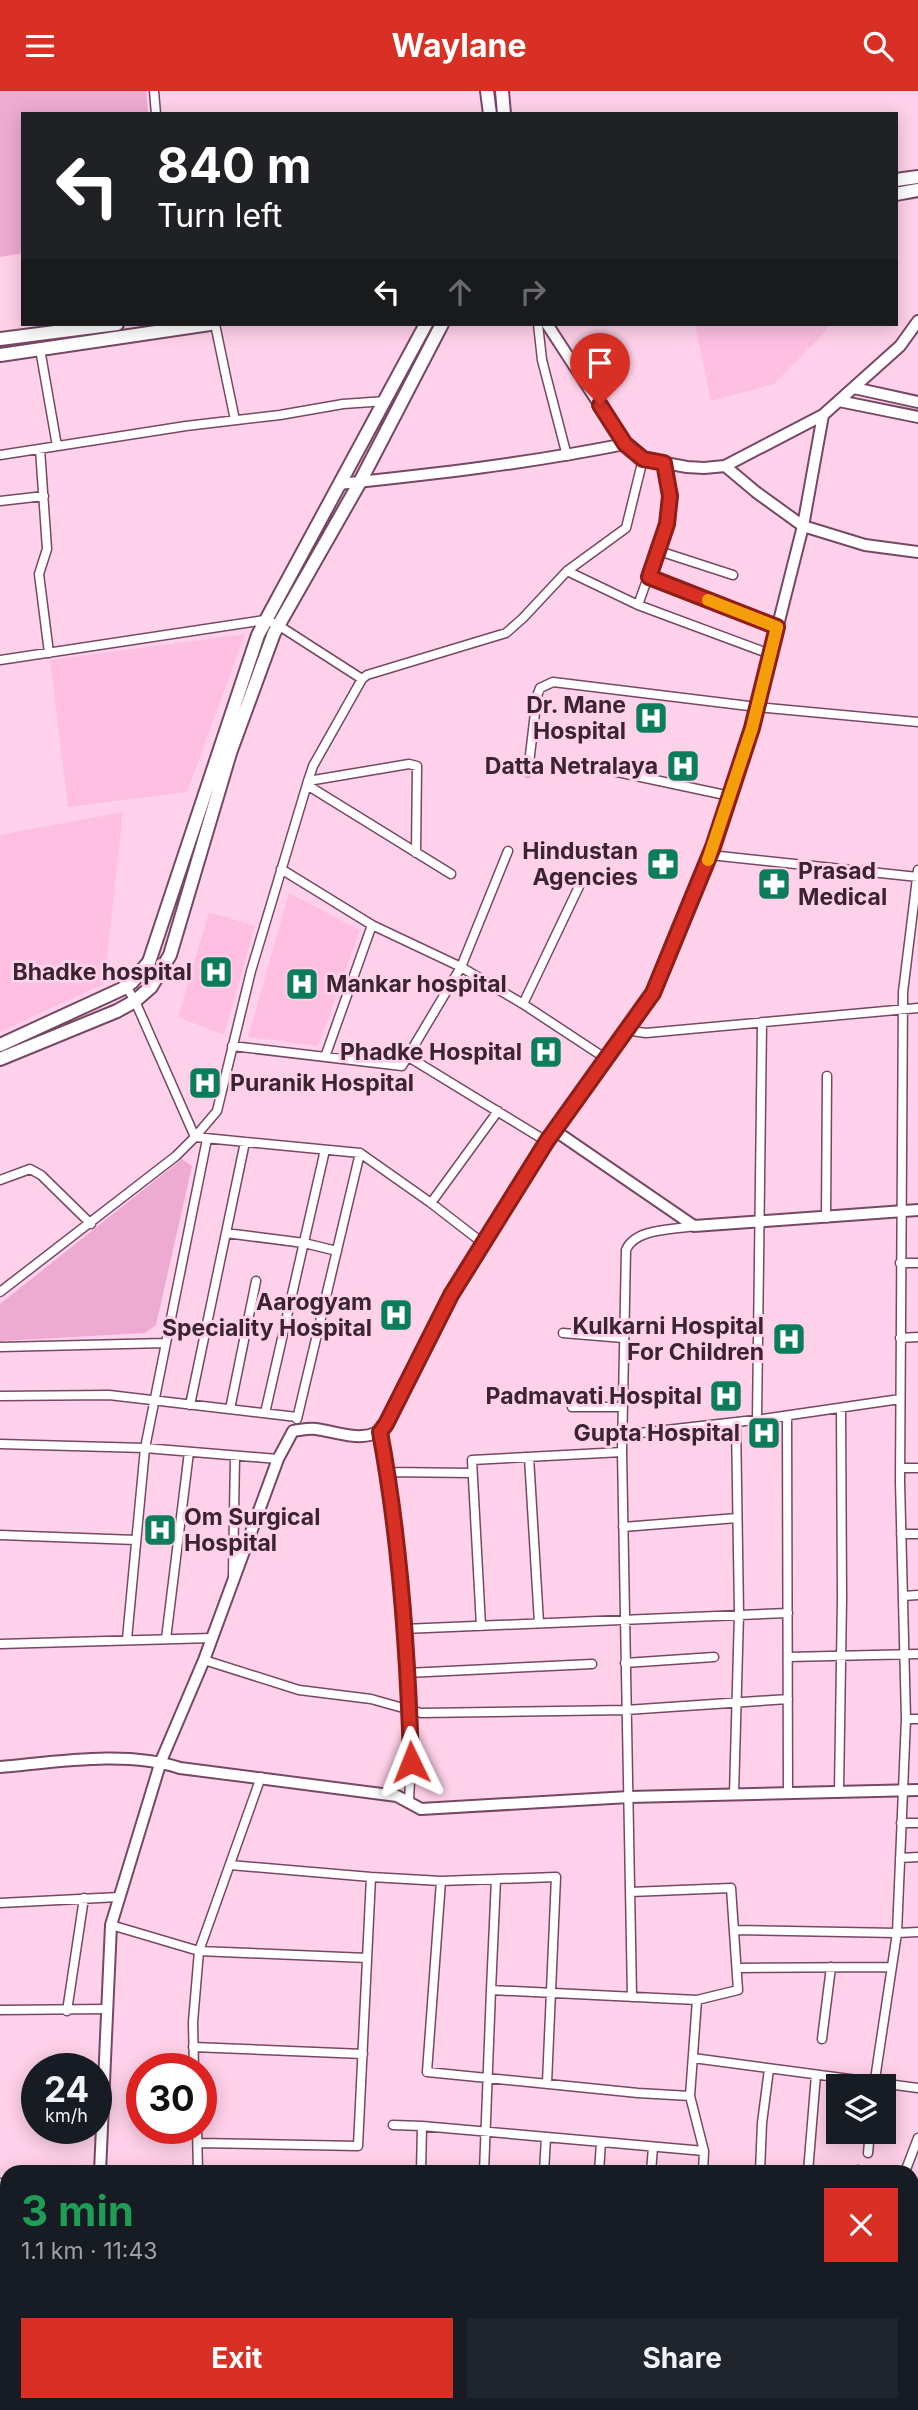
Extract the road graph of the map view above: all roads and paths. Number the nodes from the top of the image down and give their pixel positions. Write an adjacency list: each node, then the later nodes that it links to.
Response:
1 (154, 91): 4 (street)
2 (487, 91): 5 (main road)
3 (502, 91): 6 (main road)
4 (156, 112)
5 (490, 112)
6 (504, 112)
7 (918, 177): 8 (main road)
8 (898, 180)
9 (918, 190): 10 (main road)
10 (898, 194)
11 (918, 321): 22 (street)
12 (101, 326): 19 (main road)
13 (178, 326): 20 (main road)
14 (212, 326): 28 (street)
15 (425, 326): 23 (main road)
16 (441, 326): 37 (main road)
17 (538, 326): 33 (street)
18 (548, 326): 29 (street)
19 (0, 339)
20 (40, 349): 21 (main road); 30 (street)
21 (0, 355)
22 (854, 388): 24 (street); 25 (street)
23 (386, 401): 28 (street); 38 (main road)
24 (839, 401): 26 (street); 27 (street)
25 (918, 403)
26 (823, 415): 36 (street); 41 (street)
27 (918, 417)
28 (235, 420): 30 (street)
29 (625, 444): 33 (street); 34 (street)
30 (57, 446): 31 (street)
31 (40, 449): 32 (street); 39 (street)
32 (0, 456)
33 (567, 456): 37 (street)
34 (643, 459): 35 (street); 44 (street)
35 (664, 463): 36 (street); 42 (street)
36 (724, 466): 41 (street)
37 (360, 482): 38 (street); 49 (main road)
38 (339, 484): 48 (main road)
39 (44, 496): 40 (street); 51 (street)
40 (0, 501)
41 (803, 526): 43 (street); 50 (street)
42 (659, 551): 45 (street); 46 (street)
43 (918, 552)
44 (571, 572): 47 (street); 54 (street)
45 (733, 575)
46 (649, 577): 47 (street); 50 (street)
47 (638, 605): 52 (street)
48 (265, 620): 49 (street); 51 (street); 71 (main road)
49 (278, 625): 54 (street); 72 (main road)
50 (777, 627): 52 (street)
51 (49, 653): 53 (street)
52 (770, 654): 55 (street)
53 (0, 660)
54 (362, 679): 59 (street)
55 (757, 707): 56 (street); 58 (street); 60 (street)
56 (918, 722)
57 (608, 770): 60 (street)
58 (528, 772)
59 (308, 783): 62 (street); 62 (street); 64 (street)
60 (730, 796): 63 (street)
61 (508, 851): 70 (street)
62 (416, 853): 66 (street)
63 (710, 855): 68 (street); 77 (street)
64 (281, 869): 69 (street); 79 (street)
65 (918, 870): 68 (street)
66 (451, 874)
67 (584, 876): 73 (street)
68 (918, 877): 75 (street)
69 (372, 925): 70 (street); 81 (street)
70 (461, 967): 73 (street); 80 (street)
71 (126, 986): 72 (street); 78 (main road)
72 (135, 1001): 83 (main road); 87 (street)
73 (523, 1004): 82 (street)
74 (918, 1008): 75 (street)
75 (902, 1009): 76 (street); 96 (street)
76 (762, 1022): 77 (street); 98 (street)
77 (625, 1030): 82 (street)
78 (0, 1045)
79 (232, 1046): 81 (street); 87 (street)
80 (407, 1056): 81 (street); 85 (street)
81 (325, 1057)
82 (605, 1058): 86 (street)
83 (0, 1059)
84 (827, 1076): 97 (street)
85 (498, 1111): 89 (street); 94 (street)
86 (554, 1130): 89 (street); 100 (street)
87 (195, 1137): 88 (street); 99 (street)
88 (207, 1139): 90 (street); 113 (street)
89 (547, 1141): 103 (street)
90 (245, 1142): 91 (street); 101 (street)
91 (326, 1150): 92 (street); 102 (street)
92 (360, 1153): 94 (street); 104 (street)
93 (0, 1180): 99 (street)
94 (431, 1203): 103 (street)
95 (918, 1210): 96 (street)
96 (900, 1212): 97 (street); 106 (street)
97 (826, 1218): 98 (street)
98 (758, 1223): 100 (street); 126 (street)
99 (90, 1224): 108 (street)
100 (694, 1226): 111 (street)
101 (226, 1233): 102 (street); 118 (street)
102 (304, 1243): 104 (street); 123 (street)
103 (484, 1244): 129 (street)
104 (337, 1251): 125 (street)
105 (918, 1262): 106 (street)
106 (900, 1263): 112 (street)
107 (256, 1281): 122 (street)
108 (0, 1292)
109 (563, 1333): 111 (street)
110 (918, 1337): 112 (street)
111 (624, 1338): 120 (street)
112 (900, 1338): 116 (street)
113 (166, 1343): 114 (street); 117 (street)
114 (0, 1347)
115 (0, 1396): 117 (street)
116 (900, 1399): 121 (street); 138 (street)
117 (155, 1401): 118 (street); 132 (street)
118 (190, 1405): 122 (street)
119 (572, 1407): 120 (street)
120 (622, 1407): 130 (street)
121 (841, 1408): 124 (street); 165 (street)
122 (230, 1409): 123 (street)
123 (265, 1413): 125 (street)
124 (787, 1416): 126 (street); 151 (street)
125 (297, 1417): 128 (street)
126 (757, 1420): 127 (street)
127 (736, 1422): 130 (street); 142 (street)
128 (293, 1431): 129 (street); 137 (street)
129 (380, 1432): 140 (street)
130 (622, 1435): 134 (street)
131 (0, 1444): 132 (street)
132 (145, 1448): 133 (street); 147 (street)
133 (189, 1452): 135 (street); 159 (street)
134 (622, 1452): 136 (street); 143 (street)
135 (235, 1456): 137 (street); 148 (street)
136 (529, 1457): 141 (street); 154 (street)
137 (278, 1459): 148 (street)
138 (900, 1468): 139 (street); 144 (street)
139 (918, 1468)
140 (388, 1472): 141 (street); 156 (street)
141 (472, 1473): 155 (street)
142 (737, 1518): 143 (street); 152 (street)
143 (623, 1527): 153 (street)
144 (901, 1534): 145 (street); 149 (street)
145 (918, 1534)
146 (0, 1535): 147 (street)
147 (136, 1540): 158 (street)
148 (233, 1577): 157 (street)
149 (902, 1595): 150 (street); 162 (street)
150 (918, 1595)
151 (788, 1613): 152 (street); 164 (street)
152 (739, 1614): 153 (street); 171 (street)
153 (624, 1619): 154 (street); 167 (street)
154 (540, 1623): 155 (street)
155 (481, 1626): 156 (street)
156 (403, 1629): 169 (street)
157 (212, 1638): 159 (street); 166 (street)
158 (127, 1639): 159 (street); 160 (street)
159 (166, 1639)
160 (0, 1644)
161 (918, 1654): 162 (street)
162 (904, 1655): 165 (street); 174 (street)
163 (714, 1657): 167 (street)
164 (788, 1657): 165 (street); 170 (street)
165 (841, 1657): 181 (street)
166 (204, 1660): 172 (street); 176 (street)
167 (625, 1663): 173 (street)
168 (592, 1664): 169 (street)
169 (407, 1673): 172 (street)
170 (788, 1699): 171 (street); 182 (street)
171 (737, 1702): 173 (street); 183 (street)
172 (410, 1709): 173 (street); 185 (street)
173 (626, 1710): 184 (street)
174 (906, 1719): 175 (street); 180 (street)
175 (918, 1719)
176 (160, 1761): 177 (street); 178 (street); 195 (street)
177 (0, 1767)
178 (261, 1777): 185 (street); 190 (street)
179 (918, 1790): 180 (street)
180 (902, 1791): 181 (street); 186 (street)
181 (839, 1792): 182 (street)
182 (788, 1793): 183 (street)
183 (734, 1795): 184 (street)
184 (629, 1797): 185 (street); 194 (street)
185 (409, 1801)
186 (901, 1823): 187 (street); 189 (street)
187 (918, 1823)
188 (918, 1857): 189 (street)
189 (900, 1858): 201 (street)
190 (230, 1865): 191 (street); 202 (street)
191 (371, 1877): 193 (street); 203 (street)
192 (496, 1879): 193 (street); 207 (street); 208 (street)
193 (441, 1881): 222 (street)
194 (630, 1892): 199 (street); 209 (street)
195 (119, 1897): 196 (street); 198 (street)
196 (84, 1898): 197 (street); 213 (street)
197 (0, 1903)
198 (111, 1925): 202 (street); 211 (street)
199 (734, 1930): 201 (street); 206 (street)
200 (918, 1932): 201 (street)
201 (897, 1933): 205 (street)
202 (200, 1951): 203 (street); 215 (street)
203 (367, 1958): 217 (street)
204 (831, 1967): 205 (street); 206 (street); 214 (street)
205 (891, 1967): 220 (street)
206 (737, 1968): 210 (street)
207 (491, 1990): 208 (street); 222 (street)
208 (551, 1993): 209 (street); 224 (street)
209 (632, 1997): 210 (street)
210 (696, 2000): 218 (street)
211 (107, 2009): 213 (street); 240 (street)
212 (0, 2010): 213 (street)
213 (67, 2011)
214 (822, 2039)
215 (193, 2046): 216 (street); 217 (street)
216 (193, 2053)
217 (363, 2054): 234 (street)
218 (692, 2059): 219 (street); 227 (street)
219 (769, 2069): 221 (street); 248 (street)
220 (875, 2074)
221 (816, 2075): 223 (street); 249 (street)
222 (487, 2077): 224 (street); 230 (street)
223 (826, 2077)
224 (547, 2083): 227 (street)
225 (896, 2086): 226 (street)
226 (918, 2088)
227 (690, 2096): 238 (street)
228 (393, 2125): 229 (street)
229 (422, 2126): 230 (street); 242 (street)
230 (485, 2131): 231 (street); 243 (street)
231 (546, 2137): 233 (street); 244 (street)
232 (918, 2138): 250 (street)
233 (601, 2142): 237 (street); 245 (street)
234 (217, 2143)
235 (198, 2144): 241 (street)
236 (869, 2144): 239 (street)
237 (653, 2147): 238 (street); 246 (street)
238 (704, 2151): 247 (street)
239 (868, 2153)
240 (100, 2165)
241 (198, 2165)
242 (421, 2165)
243 (484, 2165)
244 (544, 2165)
245 (599, 2165)
246 (652, 2165)
247 (703, 2165)
248 (760, 2165)
249 (809, 2165)
250 (908, 2165)

